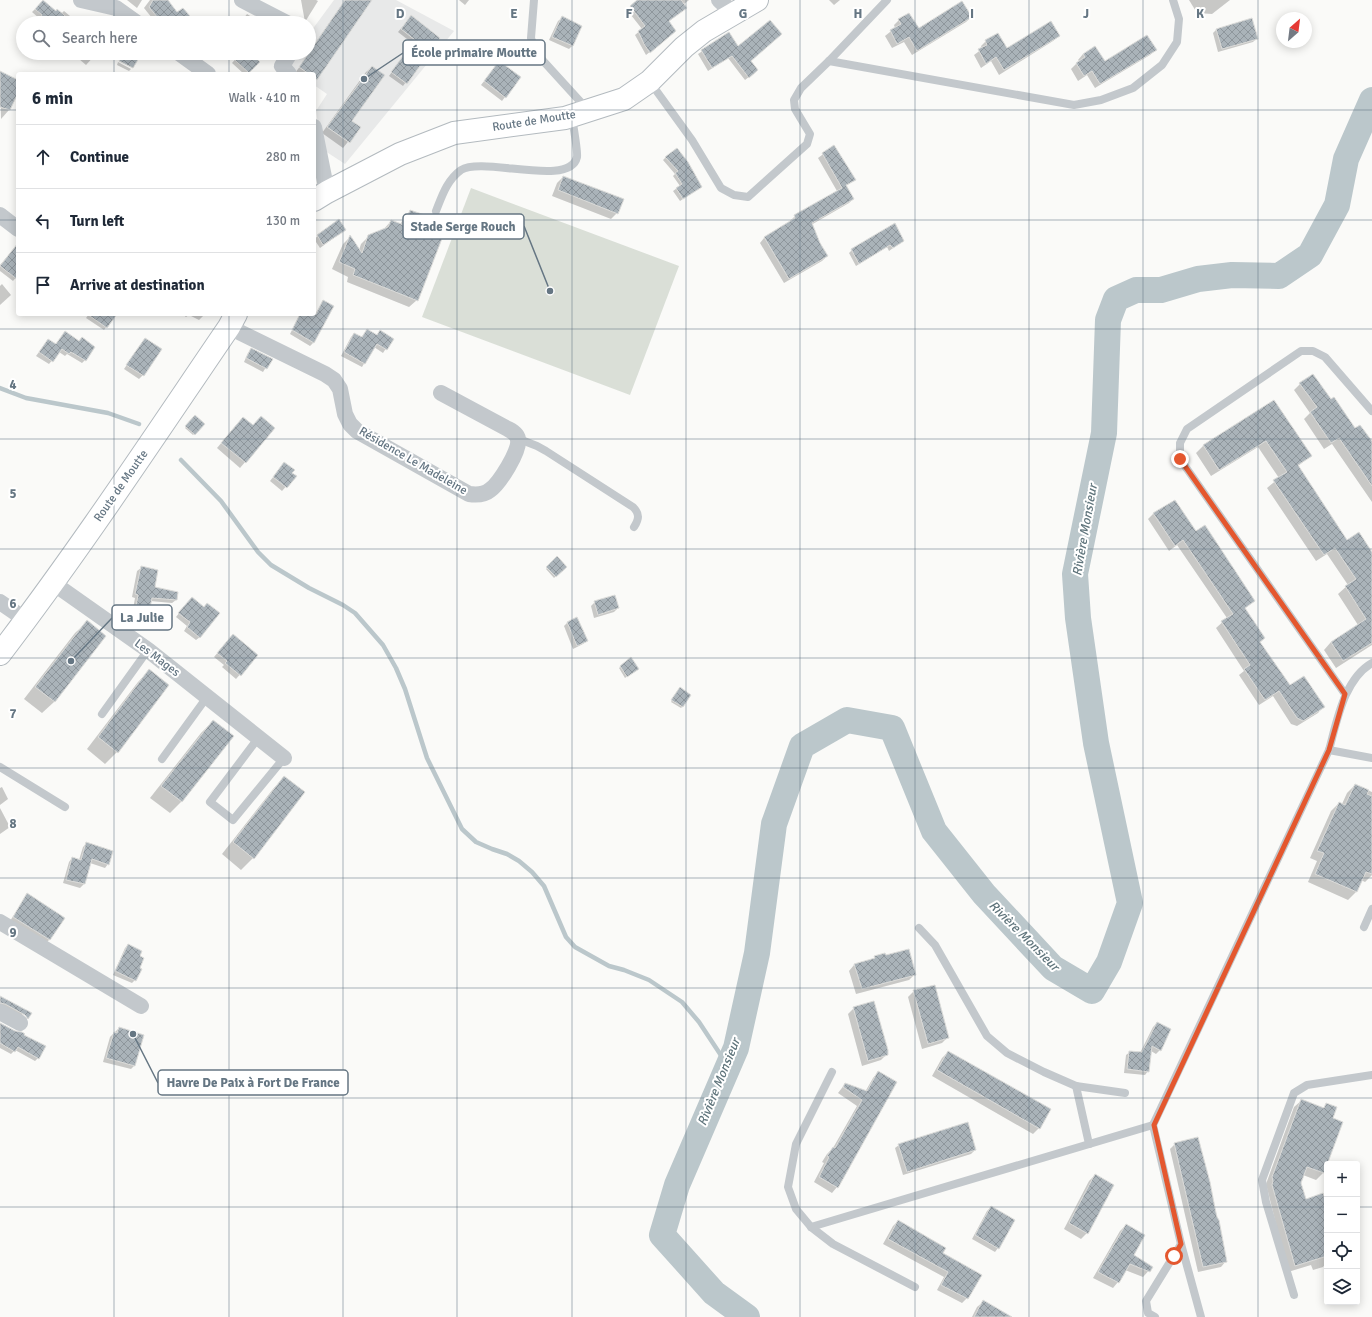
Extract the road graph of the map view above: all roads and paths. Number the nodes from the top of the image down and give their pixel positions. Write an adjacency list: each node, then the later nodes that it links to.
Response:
1 (81, 0): 8 (street)
2 (242, 0): 9 (street)
3 (534, 0): 14 (lane)
4 (757, 0): 7 (street, Route de Moutte)
5 (887, 0): 11 (lane)
6 (1172, 0): 11 (lane)
7 (726, 7): 13 (street, Route de Moutte)
8 (127, 16)
9 (273, 16)
10 (189, 60): 12 (street)
11 (829, 61): 13 (lane)
12 (205, 72)
13 (650, 81): 14 (street, Route de Moutte)
14 (580, 114): 16 (street, Route de Moutte); 17 (lane)
15 (316, 150): 16 (street)
16 (320, 196)
17 (436, 211)
18 (0, 215): 19 (street)
19 (16, 227)
20 (232, 321): 23 (street, Résidence Le Madeleine); 25 (street, Route de Moutte)
21 (441, 393): 23 (street)
22 (1372, 411): 31 (lane)
23 (519, 439): 24 (lane)
24 (634, 527)
25 (53, 583): 27 (street, Route de Moutte); 28 (street, Les Mages)
26 (0, 602): 27 (street)
27 (26, 620): 29 (street, Route de Moutte)
28 (148, 650): 32 (street, Les Mages); 33 (lane)
29 (0, 654)
30 (1372, 662): 31 (lane)
31 (1345, 694): 35 (lane)
32 (207, 697): 34 (street, Les Mages); 38 (lane)
33 (102, 714)
34 (259, 738): 36 (street, Les Mages); 36 (lane, Les Mages)
35 (1329, 750): 37 (lane); 52 (lane)
36 (284, 758)
37 (1372, 758)
38 (162, 759)
39 (0, 767): 40 (lane)
40 (65, 807)
41 (1372, 909): 43 (lane)
42 (0, 922): 45 (street)
43 (1364, 927)
44 (920, 928): 50 (lane)
45 (141, 1006)
46 (0, 1012): 47 (street)
47 (20, 1023)
48 (832, 1072): 54 (lane)
49 (1372, 1075): 57 (lane)
50 (1076, 1086): 51 (lane); 53 (lane)
51 (1125, 1093)
52 (1154, 1125): 53 (lane); 55 (lane)
53 (1089, 1144): 54 (lane)
54 (811, 1228): 56 (lane)
55 (1181, 1244): 58 (lane); 59 (lane)
56 (916, 1288)
57 (1294, 1295)
58 (1155, 1317)
59 (1201, 1317)

